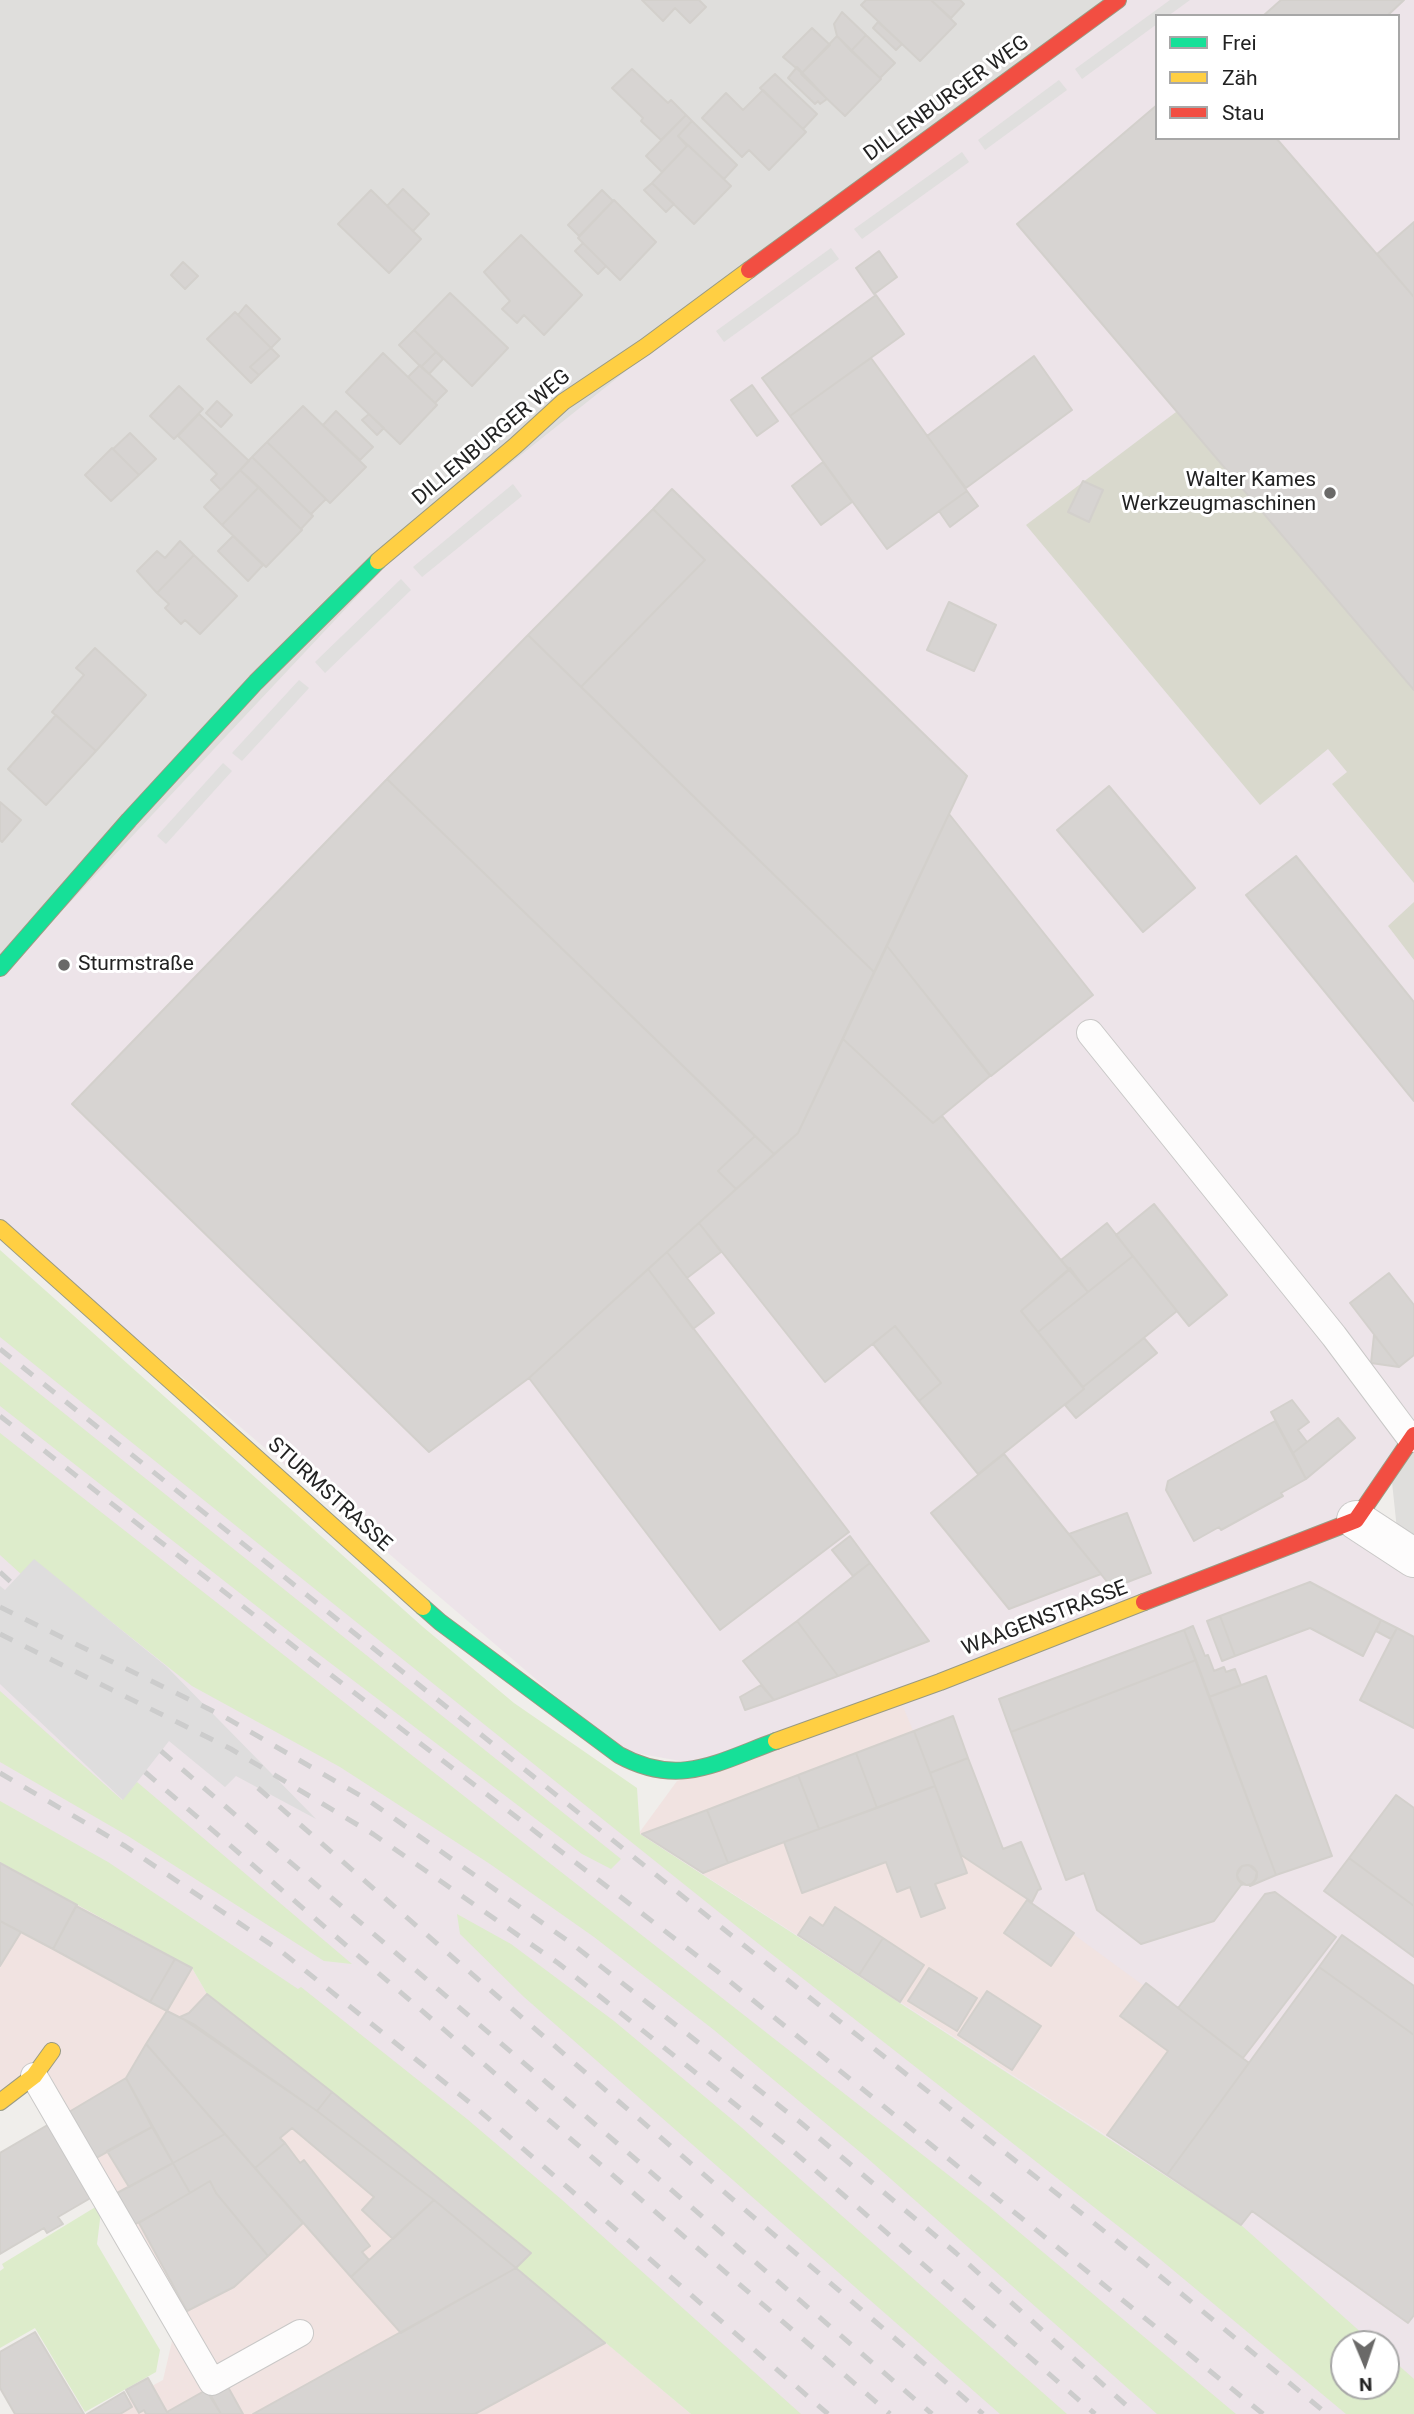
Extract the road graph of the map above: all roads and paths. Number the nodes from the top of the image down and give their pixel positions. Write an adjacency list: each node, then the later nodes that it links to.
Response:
1 (1118, 0): 2 (street, DILLENBURGER WEG)
2 (0, 968)
3 (1090, 1033): 5 (lane)
4 (0, 1228): 8 (street, STURMSTRASSE)
5 (1413, 1437): 6 (street)
6 (1356, 1521): 7 (street); 8 (street, WAAGENSTRASSE)
7 (1414, 1558)
8 (648, 1769)
9 (52, 2051): 10 (street)
10 (34, 2076): 11 (street); 12 (lane)
11 (0, 2102)
12 (300, 2333)

